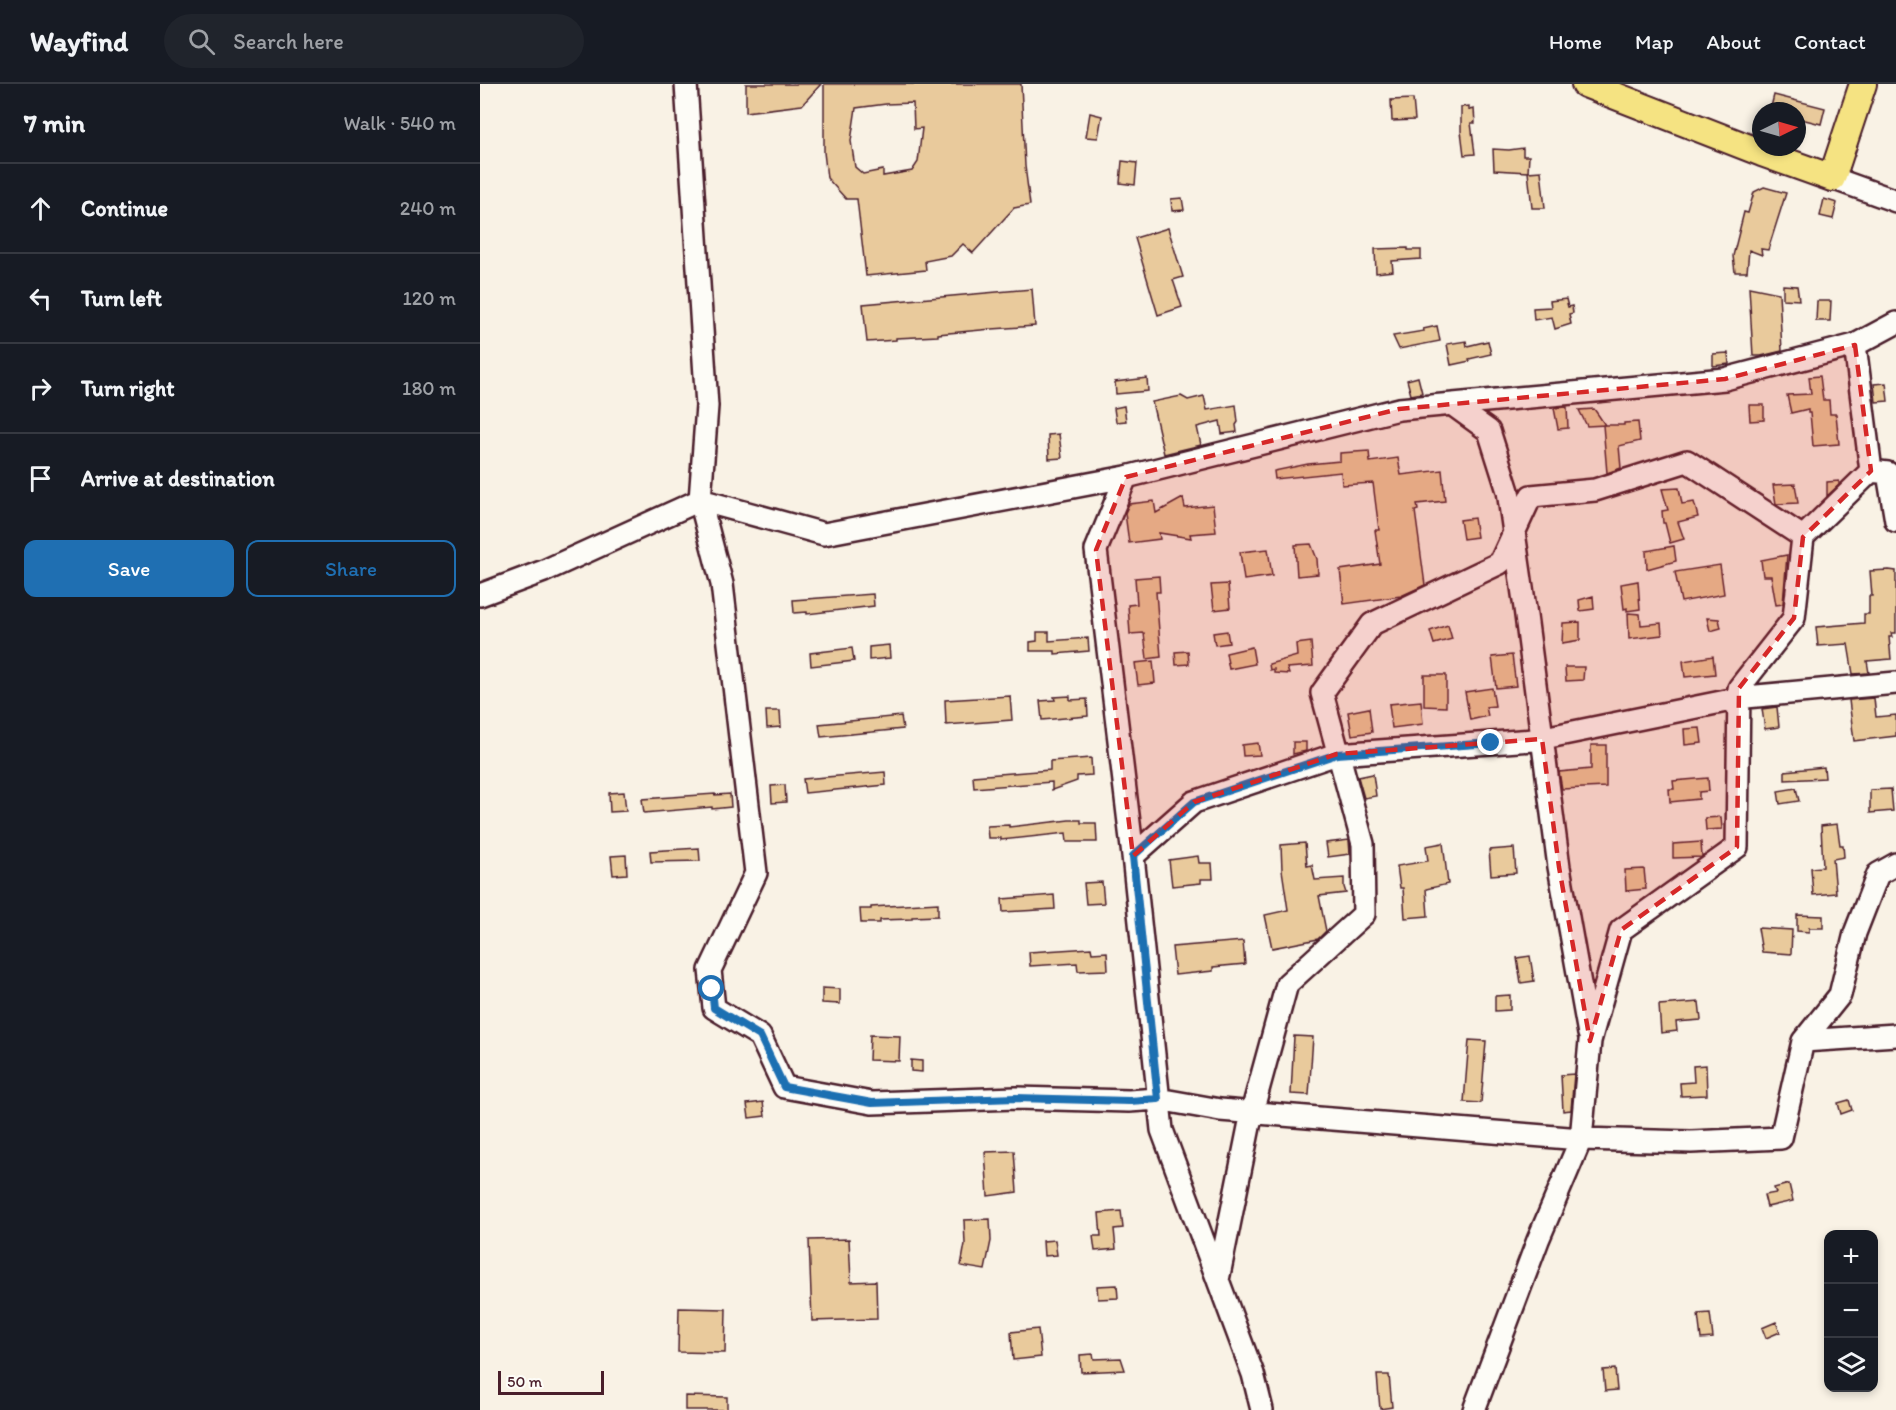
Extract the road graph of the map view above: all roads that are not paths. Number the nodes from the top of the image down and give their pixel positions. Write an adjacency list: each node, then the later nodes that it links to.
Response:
1 (686, 84): 11 (street)
2 (1585, 84): 4 (main road)
3 (1863, 84): 4 (main road)
4 (1832, 178): 5 (street)
5 (1896, 201)
6 (1896, 323): 7 (street)
7 (1855, 345): 8 (street); 9 (street)
8 (1453, 405): 10 (street); 13 (street)
9 (1885, 471): 12 (street); 14 (street)
10 (1126, 477): 11 (street); 20 (street)
11 (700, 500): 15 (street); 25 (street)
12 (1896, 522)
13 (1514, 532): 14 (street); 18 (street); 19 (street)
14 (1803, 537): 17 (street)
15 (480, 595)
16 (1896, 683): 17 (street)
17 (1739, 699): 18 (street); 23 (street)
18 (1542, 738): 19 (street); 23 (street)
19 (1337, 754): 20 (street); 26 (street)
20 (1133, 856): 25 (street)
21 (1896, 864): 24 (street)
22 (1896, 1035): 24 (street)
23 (1590, 1041): 27 (street)
24 (1803, 1041): 27 (street)
25 (1158, 1099): 26 (street); 28 (street)
26 (1252, 1112): 27 (street); 28 (street)
27 (1581, 1139): 30 (street)
28 (1218, 1280): 29 (street)
29 (1262, 1410)
30 (1474, 1410)

